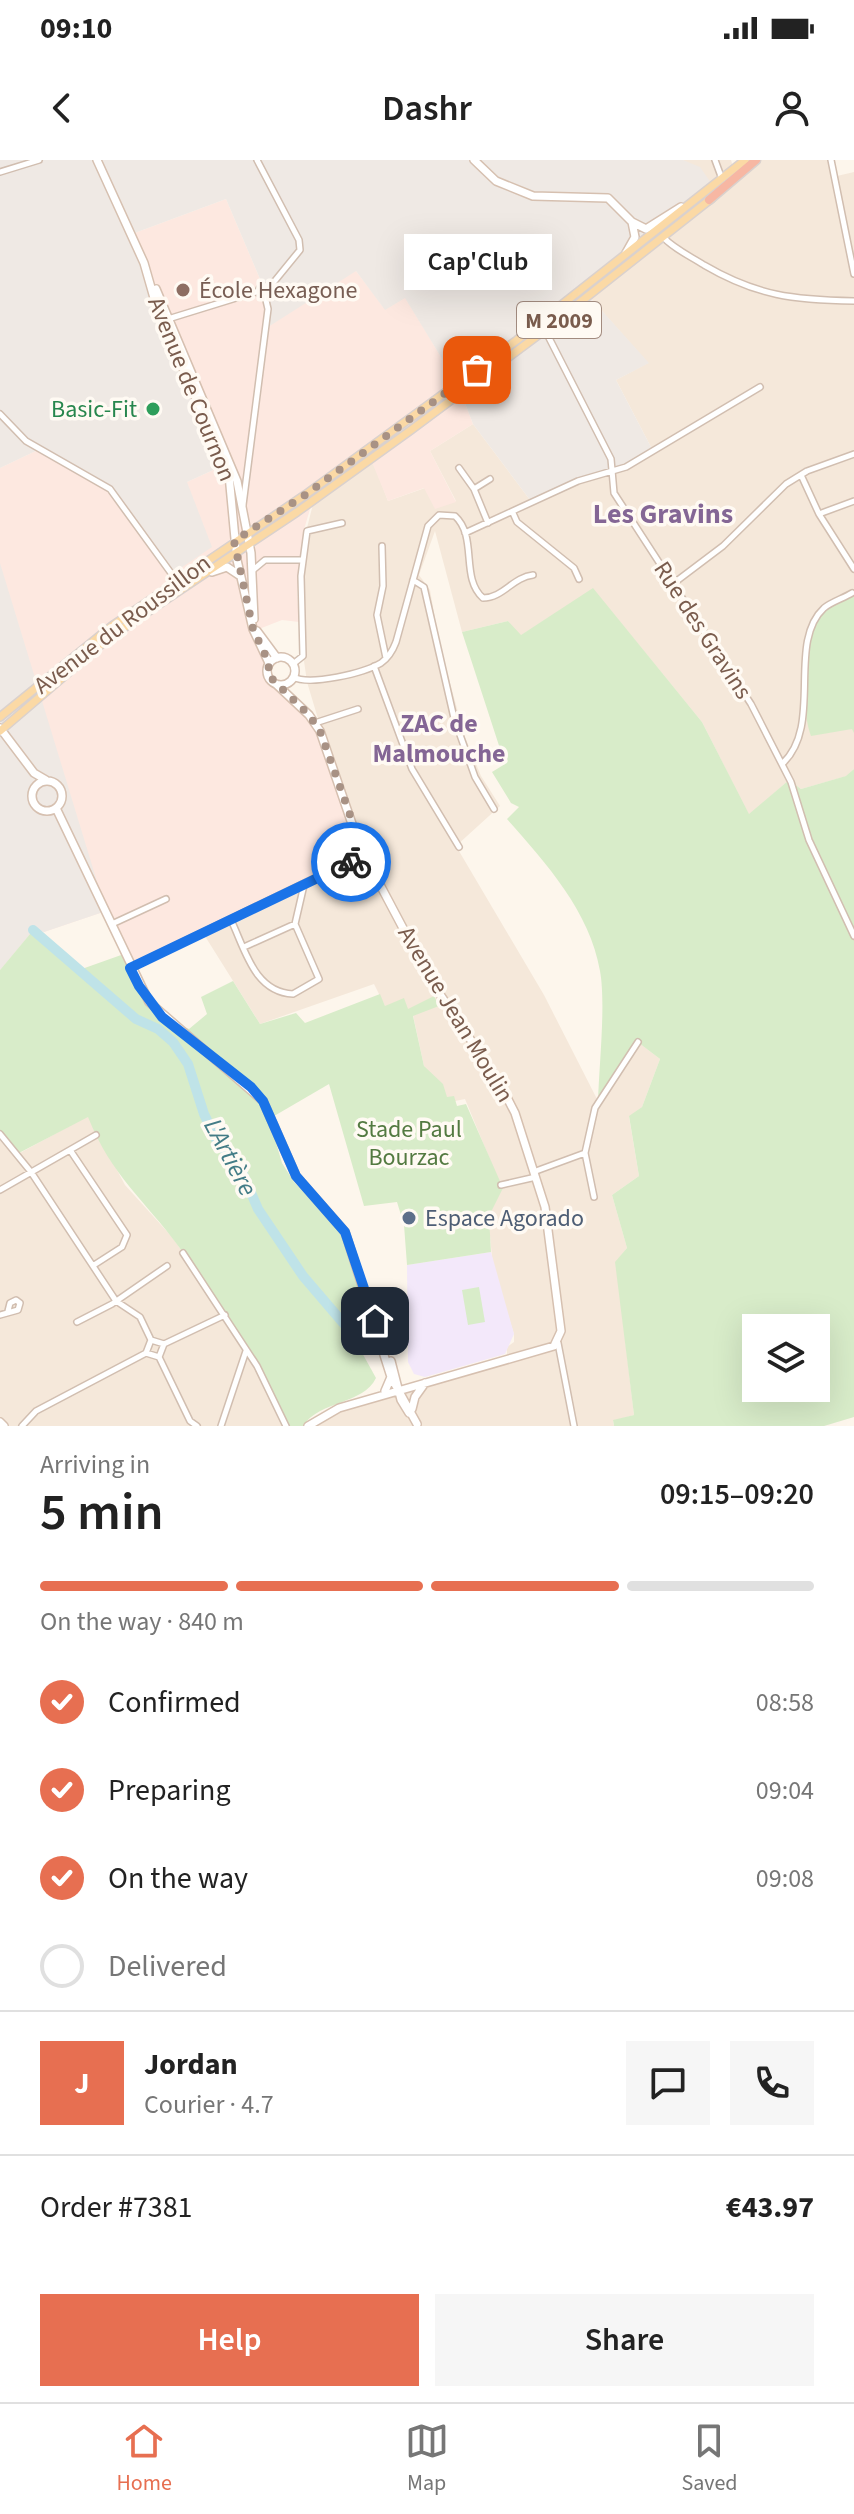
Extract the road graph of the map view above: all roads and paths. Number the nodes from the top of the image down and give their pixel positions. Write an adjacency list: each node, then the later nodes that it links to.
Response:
1 (39, 160): 9 (street)
2 (100, 160): 20 (main road, Avenue de Cournon); 20 (main road, Avenue de Cournon)
3 (257, 160): 16 (street)
4 (474, 160): 12 (main road)
5 (715, 160): 10 (street)
6 (745, 160): 10 (main road, Avenue du Roussillon / M 2009)
7 (758, 160): 11 (highway)
8 (831, 160): 15 (street)
9 (0, 172)
10 (722, 179): 11 (main road, Avenue du Roussillon / M 2009)
11 (704, 198): 12 (main road); 13 (main road, Avenue du Roussillon / M 2009); 14 (main road, Avenue du Roussillon / M 2009)
12 (632, 222): 14 (main road)
13 (663, 237): 19 (street); 21 (main road, Avenue du Roussillon / M 2009)
14 (622, 258): 37 (main road, Avenue du Roussillon / M 2009)
15 (854, 274)
16 (269, 288): 17 (street); 18 (street)
17 (259, 291): 18 (street); 20 (street)
18 (265, 296): 30 (street)
19 (854, 301)
20 (166, 321): 30 (main road, Avenue de Cournon)
21 (545, 330): 26 (street, Rue des Gravins); 41 (main road, Avenue du Roussillon / M 2009)
22 (760, 387): 26 (street)
23 (0, 414): 50 (street)
24 (854, 454): 27 (street)
25 (459, 468): 29 (street)
26 (615, 470): 33 (street); 53 (street, Rue des Gravins)
27 (801, 475): 34 (street); 53 (street)
28 (490, 479): 29 (street)
29 (474, 489): 36 (street)
30 (240, 493): 32 (main road, Avenue de Cournon); 40 (main road, Avenue de Cournon)
31 (852, 503): 34 (street)
32 (243, 506): 37 (main road); 39 (main road, Avenue de Cournon)
33 (513, 513): 36 (street); 49 (street)
34 (819, 514): 45 (street)
35 (342, 523): 44 (street)
36 (488, 523): 38 (street)
37 (262, 524): 39 (main road, Avenue du Roussillon / M 2009)
38 (465, 533): 48 (street); 52 (street)
39 (246, 534): 40 (main road, Avenue du Roussillon / M 2009); 41 (main road, Avenue de Cournon)
40 (234, 541): 43 (main road, Avenue de Cournon); 50 (main road, Avenue du Roussillon / M 2009)
41 (250, 544): 43 (main road, Avenue du Roussillon / M 2009); 47 (main road)
42 (382, 546): 57 (street)
43 (235, 552): 46 (main road, Avenue du Roussillon / M 2009); 51 (main road)
44 (302, 560): 47 (street); 59 (street)
45 (854, 569)
46 (212, 570): 51 (main road); 55 (main road, Avenue du Roussillon / M 2009); 55 (main road)
47 (252, 571): 56 (main road)
48 (533, 575)
49 (579, 579)
50 (176, 580): 55 (main road, Avenue du Roussillon / M 2009)
51 (242, 580): 58 (main road)
52 (413, 580): 57 (street); 73 (street)
53 (674, 583): 68 (street, Rue des Gravins)
54 (852, 593): 68 (street)
55 (122, 623): 65 (main road, Avenue du Roussillon / M 2009); 67 (main road, Avenue du Roussillon / M 2009)
56 (277, 658): 58 (main road); 59 (main road)
57 (386, 659): 60 (street)
58 (269, 663): 62 (main road)
59 (293, 664): 61 (main road)
60 (374, 666): 61 (street); 74 (street)
61 (291, 679): 62 (main road); 63 (main road, Avenue Jean Moulin)
62 (276, 684): 63 (main road, Avenue Jean Moulin)
63 (298, 703): 66 (main road, Avenue Jean Moulin)
64 (358, 709): 66 (street)
65 (0, 717)
66 (315, 723): 75 (main road, Avenue Jean Moulin)
67 (1, 729): 69 (main road)
68 (782, 764): 83 (street, Rue des Gravins)
69 (34, 773): 70 (main road); 71 (main road)
70 (46, 780): 71 (main road); 72 (main road)
71 (36, 784): 72 (main road)
72 (56, 808): 81 (main road)
73 (494, 809)
74 (459, 847)
75 (364, 854): 76 (street); 92 (main road, Avenue Jean Moulin)
76 (341, 867): 77 (street); 78 (street)
77 (304, 885): 80 (street); 82 (street)
78 (355, 896)
79 (166, 899): 81 (street)
80 (231, 920): 84 (street); 85 (street)
81 (112, 924): 85 (main road)
82 (295, 924): 84 (street); 84 (street)
83 (854, 936)
84 (244, 947)
85 (130, 968): 110 (main road)
86 (638, 1042): 90 (street)
87 (0, 1134): 91 (street)
88 (96, 1135): 89 (street)
89 (70, 1150): 91 (street); 97 (street)
90 (585, 1153): 92 (street); 95 (street)
91 (31, 1172): 94 (street); 97 (street)
92 (536, 1174): 93 (street); 105 (main road, Avenue Jean Moulin)
93 (501, 1185)
94 (0, 1190)
95 (594, 1197)
96 (183, 1253): 102 (street)
97 (94, 1265): 99 (street)
98 (167, 1266): 99 (street)
99 (116, 1301): 103 (street); 104 (street)
100 (8, 1311): 101 (street)
101 (0, 1315)
102 (225, 1315): 106 (street); 107 (street)
103 (77, 1322)
104 (151, 1340): 106 (street); 108 (street)
105 (558, 1343): 111 (main road); 121 (street)
106 (164, 1344): 109 (street)
107 (246, 1350): 119 (street); 120 (street)
108 (146, 1353): 109 (street); 117 (street)
109 (159, 1357): 118 (street)
110 (393, 1376): 112 (main road); 113 (main road); 113 (main road)
111 (427, 1381): 112 (main road); 114 (main road)
112 (412, 1386): 113 (main road)
113 (392, 1391): 114 (main road); 115 (main road); 116 (main road)
114 (412, 1409): 116 (main road)
115 (311, 1425)
116 (418, 1425)
117 (22, 1426)
118 (197, 1426)
119 (221, 1426)
120 (286, 1426)
121 (574, 1426)

